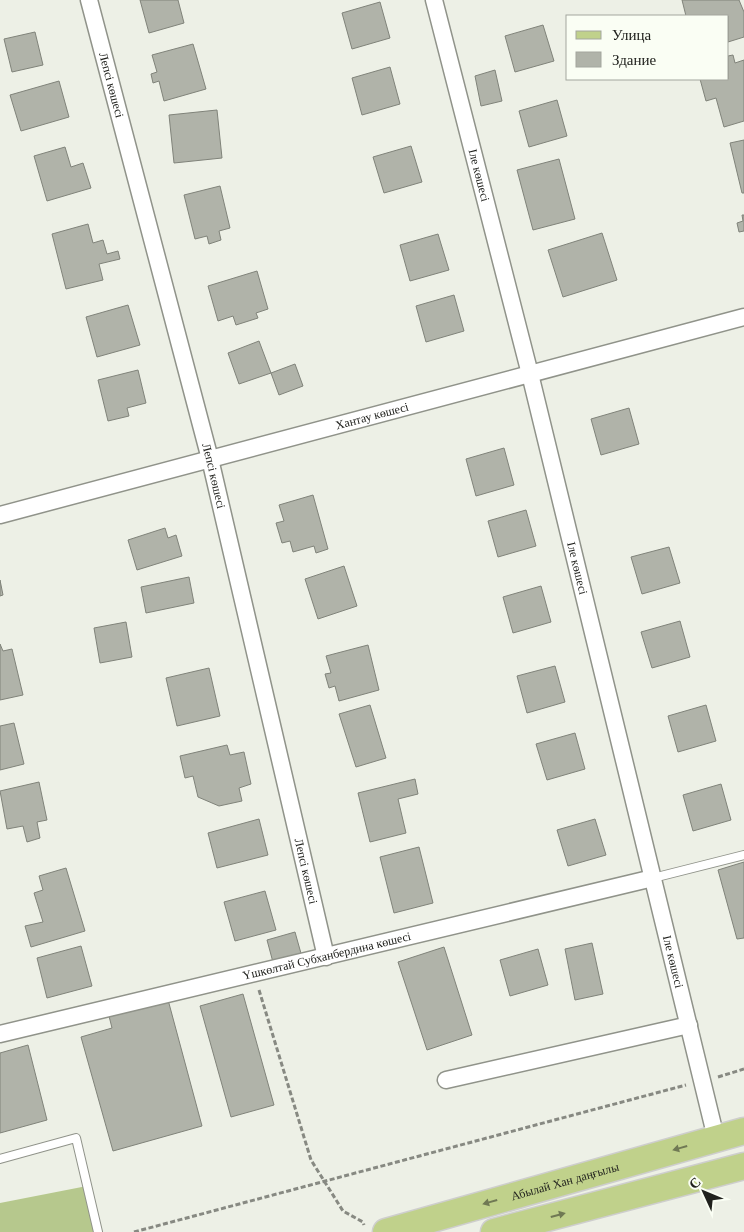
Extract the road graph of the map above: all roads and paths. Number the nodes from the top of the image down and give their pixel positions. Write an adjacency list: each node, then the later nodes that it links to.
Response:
1 (89, 0): 5 (street, Лепсі көшесі)
2 (434, 0): 4 (street, Іле көшесі)
3 (744, 317): 4 (street, Хантау көшесі)
4 (530, 374): 5 (street, Хантау көшесі); 8 (street, Іле көшесі)
5 (210, 459): 6 (street, Хантау көшесі); 9 (street, Лепсі көшесі)
6 (0, 515)
7 (744, 855): 8 (lane)
8 (653, 878): 9 (street, Үшкөлтай Субханбердина көшесі); 11 (street, Іле көшесі)
9 (326, 957): 10 (street, Үшкөлтай Субханбердина көшесі)
10 (254, 974): 12 (street, Үшкөлтай Субханбердина көшесі); 20 (path)
11 (689, 1025): 14 (street); 15 (street, Іле көшесі)
12 (0, 1034)
13 (744, 1069): 15 (path)
14 (446, 1080)
15 (702, 1080): 17 (street, Іле көшесі); 20 (path)
16 (744, 1131): 17 (main road, Абылай Хан даңғылы)
17 (716, 1138): 24 (main road, Абылай Хан даңғылы, one-way to 24)
18 (0, 1159): 22 (lane)
19 (744, 1166): 25 (main road, one-way to 19)
20 (322, 1180): 21 (path); 23 (path)
21 (363, 1222)
22 (98, 1232)
23 (134, 1232)
24 (386, 1232)
25 (494, 1232)

